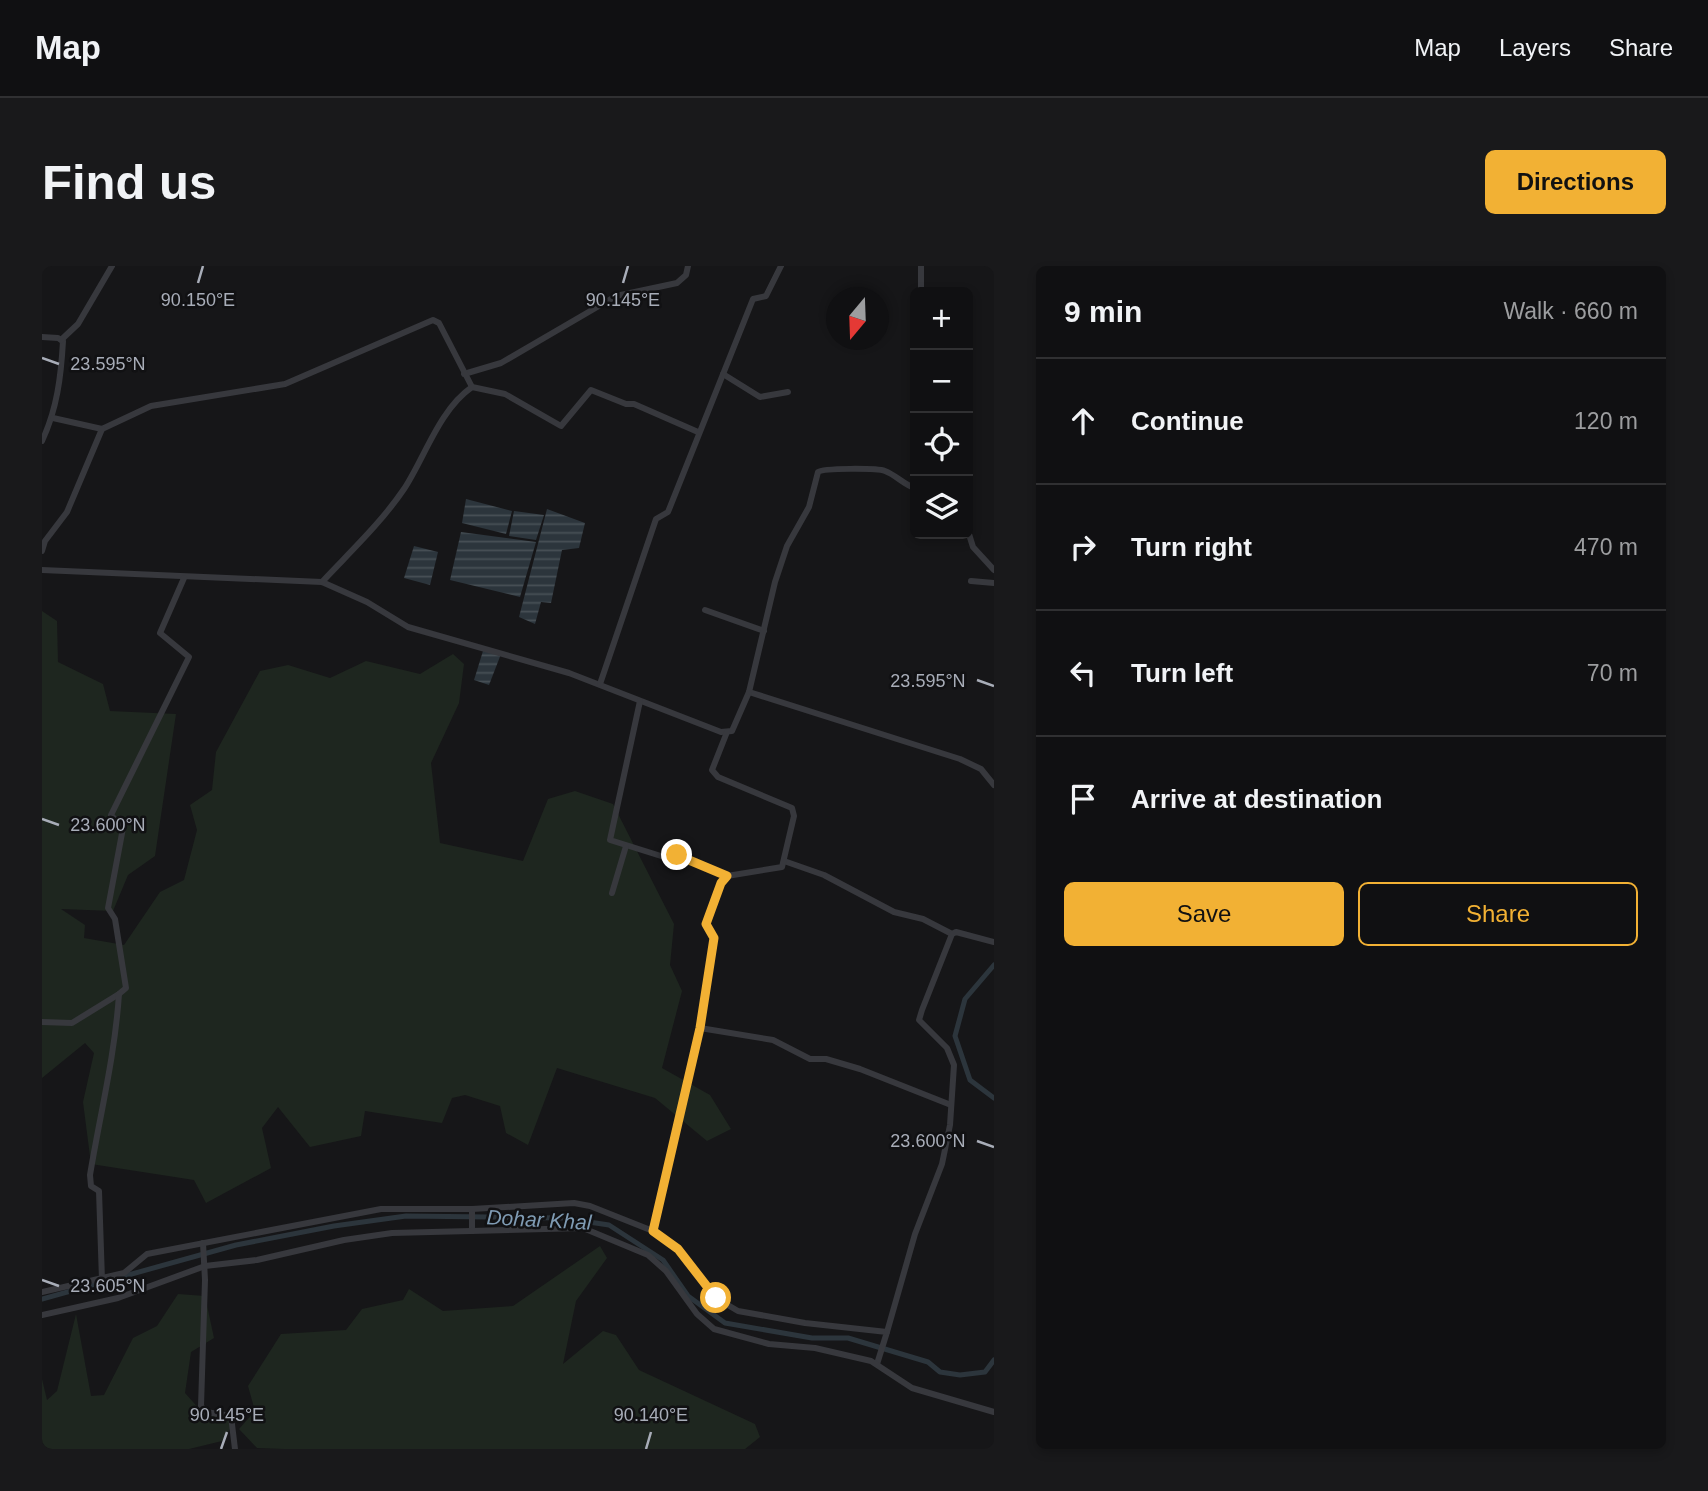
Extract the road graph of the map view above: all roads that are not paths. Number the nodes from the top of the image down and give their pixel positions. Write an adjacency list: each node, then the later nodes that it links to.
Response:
1 (112, 266): 7 (street)
2 (688, 266): 8 (street)
3 (781, 266): 9 (street)
4 (921, 266): 5 (street)
5 (921, 287)
6 (42, 337): 7 (street)
7 (61, 340): 12 (street)
8 (464, 374): 10 (street); 13 (street)
9 (723, 374): 11 (street); 14 (street)
10 (472, 387): 14 (street); 23 (street)
11 (788, 392)
12 (53, 418): 13 (street); 15 (street)
13 (102, 429): 18 (street)
14 (698, 432): 27 (street)
15 (42, 442)
16 (910, 485): 26 (street)
17 (970, 539): 20 (street)
18 (42, 551)
19 (42, 570): 21 (street)
20 (994, 570)
21 (184, 578): 23 (street); 38 (street)
22 (971, 581): 24 (street)
23 (322, 582): 27 (street)
24 (994, 583)
25 (705, 610): 26 (street)
26 (764, 631): 28 (street)
27 (600, 684): 29 (street)
28 (749, 692): 30 (street); 31 (street)
29 (640, 701): 30 (street); 32 (street)
30 (727, 732): 33 (street)
31 (994, 785)
32 (626, 846): 34 (street); 35 (street)
33 (784, 861): 34 (street); 36 (street)
34 (727, 876): 40 (street)
35 (612, 893)
36 (951, 934): 37 (street); 41 (street)
37 (994, 943)
38 (119, 994): 39 (street); 47 (street)
39 (42, 1022)
40 (700, 1028): 41 (street); 44 (street)
41 (951, 1105): 50 (street)
42 (472, 1210): 43 (street); 44 (street); 45 (street)
43 (472, 1227): 46 (street); 51 (street)
44 (653, 1231): 50 (street)
45 (203, 1244): 46 (street); 47 (street)
46 (205, 1264): 49 (street); 53 (street)
47 (102, 1280): 48 (street)
48 (42, 1292)
49 (42, 1315)
50 (887, 1332): 51 (street)
51 (878, 1361): 52 (street)
52 (994, 1412)
53 (234, 1449)

